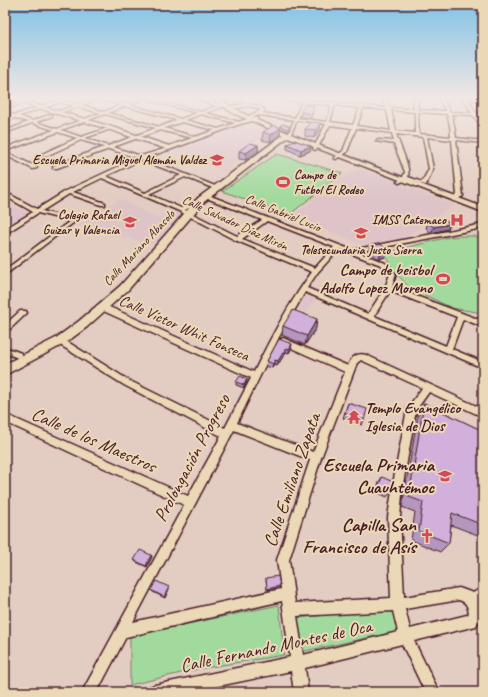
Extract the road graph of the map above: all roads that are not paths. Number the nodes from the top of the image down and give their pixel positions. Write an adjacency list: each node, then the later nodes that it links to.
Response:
1 (52, 132): 29 (street)
2 (61, 132): 20 (street)
3 (100, 132): 20 (street)
4 (121, 132): 19 (main road)
5 (151, 132): 19 (street)
6 (172, 132): 21 (street)
7 (213, 132): 21 (main road)
8 (280, 132): 17 (main road)
9 (290, 132): 17 (street, Calle Mariano Abasolo)
10 (324, 132): 28 (street)
11 (352, 132): 31 (street)
12 (389, 132): 13 (street)
13 (393, 132): 16 (street); 25 (street)
14 (417, 132): 16 (street)
15 (452, 132): 22 (street)
16 (417, 135): 18 (street)
17 (288, 136): 28 (main road); 38 (main road, Calle Mariano Abasolo)
18 (425, 136): 22 (street); 37 (street)
19 (137, 137): 26 (street); 27 (main road)
20 (81, 138): 26 (street); 30 (street)
21 (195, 138): 27 (main road)
22 (453, 139): 24 (street); 44 (street)
23 (378, 141): 25 (street)
24 (483, 142)
25 (396, 143): 37 (street)
26 (108, 147): 32 (street); 33 (street)
27 (168, 148): 32 (street)
28 (316, 148): 31 (main road)
29 (6, 149): 34 (street)
30 (44, 155)
31 (337, 157): 37 (main road)
32 (141, 158): 35 (street); 36 (street)
33 (55, 167)
34 (35, 168)
35 (185, 175): 38 (street); 41 (street)
36 (102, 176): 39 (street); 41 (street, Calle Salvador Díaz Mirón)
37 (403, 180): 44 (main road); 49 (main road)
38 (217, 188): 42 (main road, Calle Mariano Abasolo)
39 (68, 192): 45 (street); 47 (street)
40 (5, 194): 43 (street)
41 (144, 195): 48 (street, Calle Salvador Díaz Mirón)
42 (203, 198): 48 (main road, Calle Mariano Abasolo); 50 (street, Calle Gabriel Lucio)
43 (8, 199): 47 (street)
44 (454, 199): 46 (main road)
45 (103, 204)
46 (483, 210)
47 (36, 212): 52 (street); 57 (street)
48 (186, 212): 53 (street, Calle Salvador Díaz Mirón); 60 (main road, Calle Mariano Abasolo)
49 (483, 213)
50 (267, 219): 53 (street); 54 (street, Calle Gabriel Lucio)
51 (483, 226): 55 (street)
52 (5, 232)
53 (237, 239): 56 (street, Calle Salvador Díaz Mirón)
54 (337, 247): 55 (street, Calle Gabriel Lucio); 56 (street, Prolongación Progreso)
55 (351, 252): 58 (street, Calle Gabriel Lucio)
56 (316, 271): 59 (street, Prolongación Progreso)
57 (5, 273)
58 (388, 288): 62 (street); 63 (street)
59 (303, 289): 63 (street); 66 (street, Prolongación Progreso)
60 (102, 307): 67 (main road, Calle Mariano Abasolo); 74 (street, Calle Víctor Whit Fonseca)
61 (23, 313): 65 (street)
62 (461, 315): 64 (street); 69 (street)
63 (370, 317): 69 (street)
64 (483, 324)
65 (5, 329)
66 (275, 337): 73 (street); 74 (street, Prolongación Progreso)
67 (60, 340): 72 (main road, Calle Mariano Abasolo); 78 (street)
68 (5, 350): 70 (street)
69 (448, 350): 71 (street)
70 (18, 355)
71 (483, 365)
72 (5, 370)
73 (350, 371): 75 (street, Calle Emiliano Zapata); 79 (street, Calle Emiliano Zapata)
74 (255, 376): 78 (street, Prolongación Progreso)
75 (428, 387): 76 (street); 84 (street)
76 (483, 413)
77 (5, 418): 80 (street, Calle de los Maestros)
78 (229, 429): 79 (street); 80 (street, Prolongación Progreso)
79 (316, 458): 82 (street, Calle Emiliano Zapata)
80 (190, 502): 86 (street, Prolongación Progreso)
81 (483, 592): 83 (street)
82 (288, 594): 85 (street, Calle Emiliano Zapata); 86 (street)
83 (473, 602): 84 (street); 87 (street, Calle Fernando Montes de Oca)
84 (398, 604): 85 (street); 87 (street)
85 (290, 610): 88 (street, Calle Emiliano Zapata)
86 (122, 632): 90 (street, Prolongación Progreso)
87 (405, 636): 88 (street, Calle Fernando Montes de Oca); 92 (street)
88 (296, 663): 89 (street, Calle Fernando Montes de Oca); 91 (street, Calle Emiliano Zapata)
89 (162, 691)
90 (89, 692)
91 (301, 692)
92 (432, 692)

